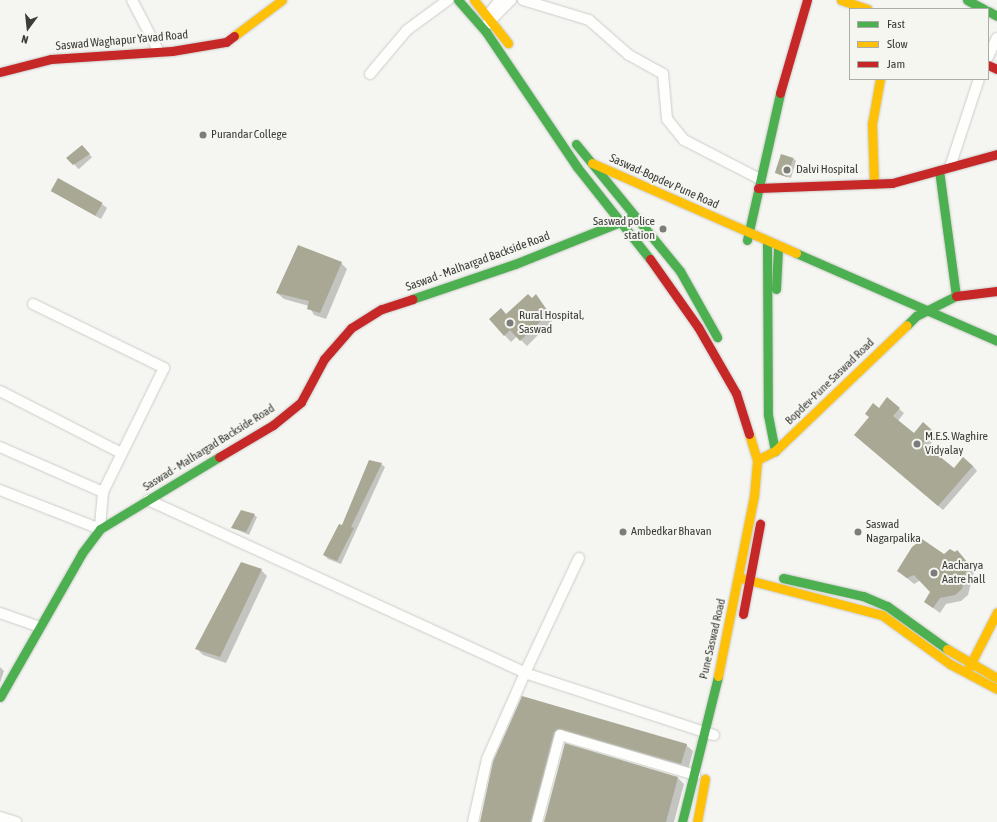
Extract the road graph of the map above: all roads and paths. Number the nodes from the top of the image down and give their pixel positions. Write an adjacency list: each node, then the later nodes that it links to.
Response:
1 (132, 0): 17 (street)
2 (282, 0): 17 (main road, Saswad Waghapur Yavad Road)
3 (448, 0): 21 (street)
4 (458, 0): 15 (main road)
5 (474, 0): 14 (main road)
6 (500, 0): 14 (street)
7 (511, 0): 14 (street)
8 (523, 0): 32 (street)
9 (808, 0): 32 (main road)
10 (841, 0): 12 (main road)
11 (967, 0): 13 (main road)
12 (864, 8)
13 (982, 8)
14 (490, 17): 15 (street); 18 (main road)
15 (482, 28): 26 (main road)
16 (997, 38): 19 (street)
17 (159, 52): 20 (main road, Saswad Waghapur Yavad Road)
18 (514, 52)
19 (989, 56)
20 (0, 72)
21 (370, 74)
22 (880, 80): 33 (main road)
23 (979, 80): 29 (street)
24 (571, 138): 27 (main road)
25 (997, 154): 29 (main road)
26 (570, 156): 27 (main road, Saswad-Bopdev Pune Road); 28 (main road)
27 (589, 162): 31 (main road); 36 (main road, Saswad-Bopdev Pune Road)
28 (577, 167): 31 (main road, Saswad-Bopdev Pune Road); 35 (main road)
29 (950, 167): 30 (main road)
30 (939, 170): 33 (main road); 40 (main road)
31 (607, 180): 34 (main road); 36 (main road, Saswad-Bopdev Pune Road)
32 (759, 183): 33 (main road); 36 (main road)
33 (874, 184)
34 (635, 216): 35 (main road, Saswad - Malhargad Backside Road); 45 (main road)
35 (621, 222): 54 (main road); 57 (main road, Saswad - Malhargad Backside Road)
36 (748, 236): 37 (main road)
37 (767, 247): 38 (main road); 47 (main road)
38 (777, 252): 42 (main road); 43 (main road); 47 (main road)
39 (997, 291): 40 (main road, Bopdev-Pune Saswad Road)
40 (956, 296): 42 (main road, Bopdev-Pune Saswad Road)
41 (33, 304): 52 (street)
42 (925, 310): 43 (main road, Bopdev-Pune Saswad Road); 44 (main road)
43 (916, 316): 46 (main road); 51 (main road, Bopdev-Pune Saswad Road)
44 (997, 341)
45 (722, 344)
46 (997, 352)
47 (771, 384): 51 (main road)
48 (0, 391): 52 (street)
49 (761, 434): 53 (main road)
50 (0, 447): 56 (street)
51 (775, 451): 53 (main road, Bopdev-Pune Saswad Road)
52 (119, 452): 56 (street)
53 (767, 458): 54 (main road, Bopdev-Pune Saswad Road); 61 (main road)
54 (757, 460): 60 (main road, Pune Saswad Road)
55 (0, 490): 58 (street)
56 (103, 492): 58 (street)
57 (148, 500): 58 (main road, Saswad - Malhargad Backside Road); 68 (street)
58 (100, 529): 66 (main road, Saswad - Malhargad Backside Road)
59 (579, 558): 68 (street)
60 (739, 573): 61 (main road); 73 (main road, Pune Saswad Road)
61 (752, 576): 62 (main road); 65 (main road); 73 (main road)
62 (884, 604): 65 (main road); 67 (main road)
63 (997, 612): 67 (main road)
64 (0, 613): 66 (street)
65 (880, 614): 69 (main road)
66 (40, 627): 72 (main road, Saswad - Malhargad Backside Road)
67 (971, 664): 69 (main road); 70 (main road)
68 (525, 673): 73 (street); 79 (street)
69 (966, 674): 71 (main road)
70 (997, 678)
71 (997, 689)
72 (0, 698)
73 (710, 734): 74 (main road); 76 (main road, Pune Saswad Road)
74 (710, 757)
75 (707, 771): 82 (main road)
76 (695, 775): 80 (street); 81 (main road, Pune Saswad Road)
77 (0, 817): 78 (street)
78 (16, 822)
79 (473, 822)
80 (537, 822)
81 (682, 822)
82 (697, 822)

